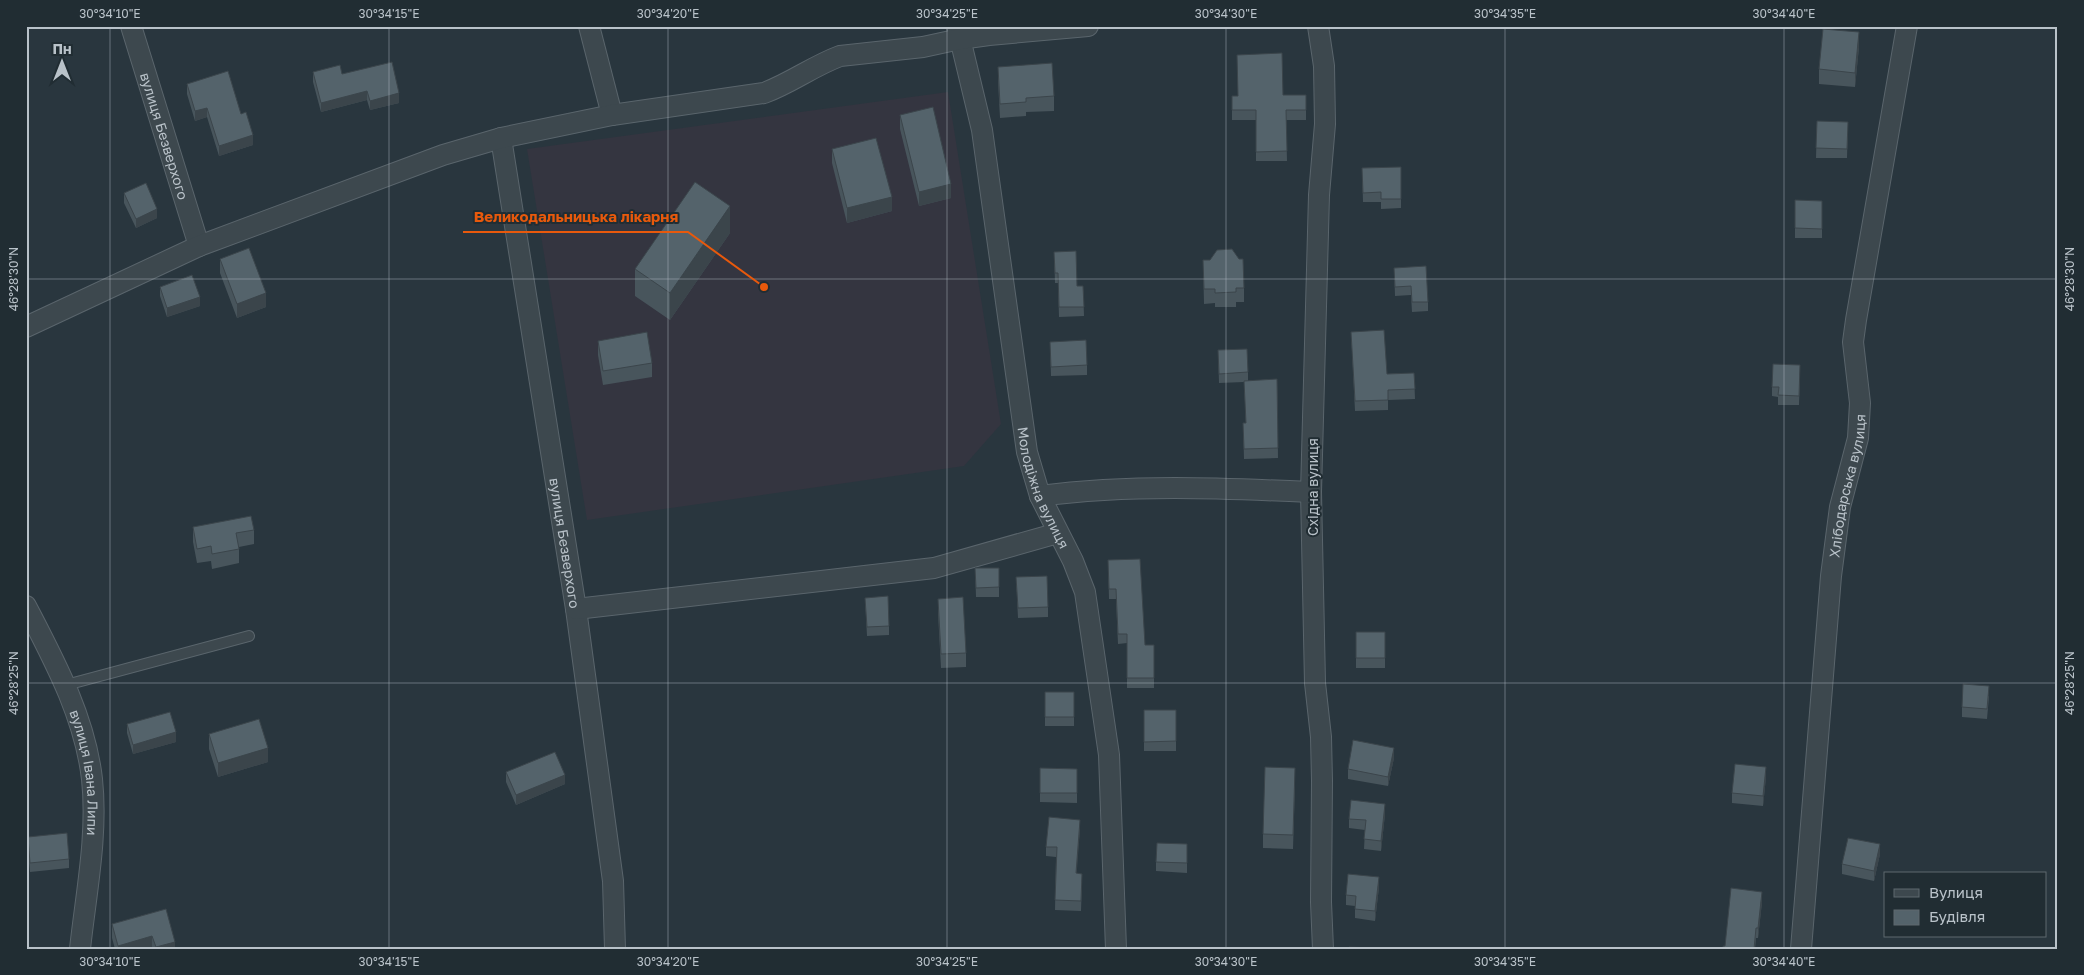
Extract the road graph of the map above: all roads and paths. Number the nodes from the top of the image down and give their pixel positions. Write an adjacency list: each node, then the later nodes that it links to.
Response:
1 (131, 26): 9 (street, вулиця Безверхого)
2 (589, 26): 7 (street)
3 (1088, 26): 6 (street)
4 (1318, 26): 11 (street, Східна вулиця)
5 (1907, 26): 22 (street, Хлібодарська вулиця)
6 (958, 33): 7 (street); 12 (street, Молодіжна вулиця)
7 (612, 114): 8 (street)
8 (501, 138): 9 (street); 15 (street, вулиця Безверхого)
9 (199, 246): 10 (street)
10 (26, 327)
11 (1311, 492): 12 (street); 21 (street, Східна вулиця)
12 (1040, 496): 13 (street, Молодіжна вулиця)
13 (1058, 533): 15 (street); 20 (street, Молодіжна вулиця)
14 (26, 606): 17 (street, вулиця Івана Липи)
15 (576, 609): 19 (street, вулиця Безверхого)
16 (248, 636): 17 (lane)
17 (66, 685): 18 (street, вулиця Івана Липи)
18 (80, 949)
19 (614, 949)
20 (1116, 949)
21 (1323, 949)
22 (1801, 949)

